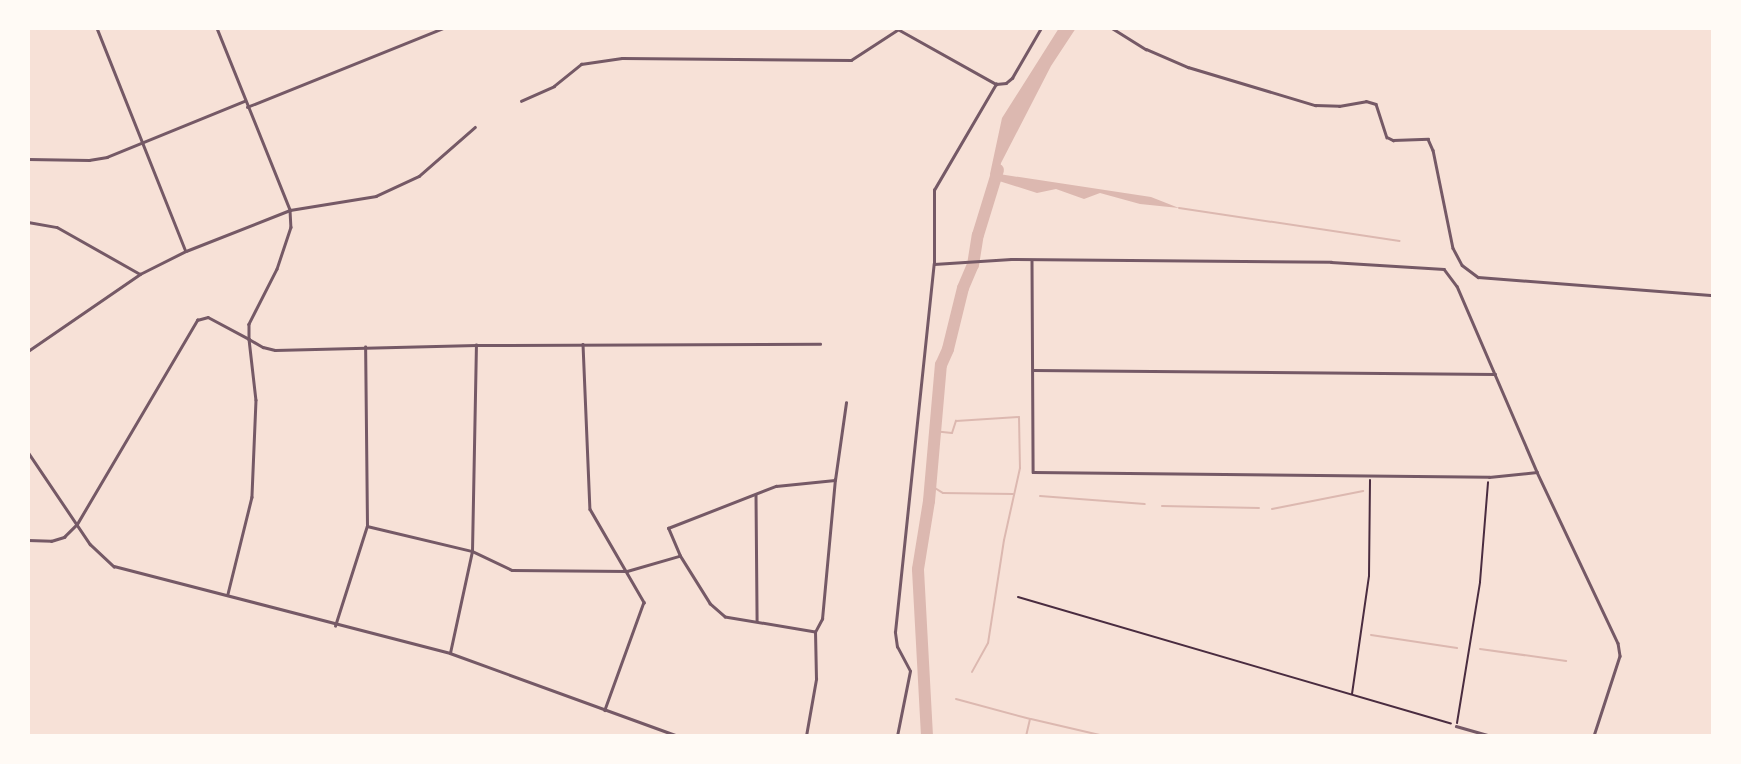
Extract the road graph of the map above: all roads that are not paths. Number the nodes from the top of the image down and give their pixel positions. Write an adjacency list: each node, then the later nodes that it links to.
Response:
1 (97, 28): 12 (street)
2 (217, 28): 8 (street)
3 (1041, 28): 7 (street)
4 (1112, 28): 20 (street)
5 (442, 29): 10 (street)
6 (896, 29): 7 (street); 9 (street)
7 (996, 84): 18 (street)
8 (244, 101): 10 (street); 12 (street)
9 (521, 101)
10 (247, 107): 14 (street)
11 (475, 127): 14 (street)
12 (144, 143): 13 (street); 16 (street)
13 (28, 159)
14 (290, 210): 16 (street); 21 (street)
15 (28, 222): 19 (street)
16 (186, 251): 19 (street)
17 (1032, 260): 18 (street); 27 (street); 28 (street)
18 (934, 264): 49 (street)
19 (140, 274): 26 (street)
20 (1713, 295)
21 (249, 339): 25 (street); 34 (street); 40 (street)
22 (583, 344): 23 (street); 24 (street); 39 (street)
23 (820, 344)
24 (476, 345): 25 (street); 37 (street)
25 (365, 347): 35 (street)
26 (28, 351)
27 (1033, 370): 28 (street); 31 (street)
28 (1495, 374): 31 (street)
29 (846, 403): 32 (street)
30 (28, 452): 34 (street)
31 (1536, 472): 51 (street)
32 (835, 480): 33 (street); 43 (street)
33 (755, 495): 38 (street); 41 (street)
34 (76, 524): 36 (street); 40 (street)
35 (367, 526): 37 (street); 42 (street)
36 (28, 540)
37 (472, 551): 39 (street); 44 (street)
38 (680, 556): 39 (street); 41 (street)
39 (627, 571): 45 (street)
40 (228, 594): 42 (street)
41 (757, 622): 43 (street)
42 (334, 626): 44 (street)
43 (816, 632): 48 (street)
44 (450, 653): 45 (street)
45 (605, 710): 47 (street)
46 (1456, 726): 50 (street)
47 (678, 736)
48 (806, 736)
49 (897, 736)
50 (1491, 736)
51 (1594, 736)

